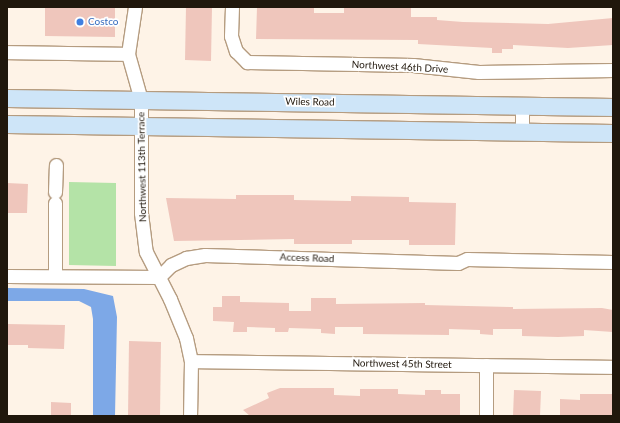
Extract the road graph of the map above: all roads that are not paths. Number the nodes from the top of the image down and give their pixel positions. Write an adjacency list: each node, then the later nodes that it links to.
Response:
1 (134, 7): 4 (street)
2 (232, 7): 5 (street, Northwest 46th Drive)
3 (7, 52): 4 (street)
4 (128, 54): 7 (street, Northwest 113th Terrace)
5 (613, 70)
6 (7, 98): 7 (main road, Wiles Road)
7 (142, 100): 8 (main road, Wiles Road); 11 (street, Northwest 113th Terrace)
8 (522, 106): 9 (main road, Wiles Road); 12 (street)
9 (613, 107)
10 (7, 124): 11 (main road)
11 (142, 126): 12 (main road); 18 (street, Northwest 113th Terrace)
12 (522, 132): 13 (main road)
13 (613, 133)
14 (56, 165): 17 (street)
15 (613, 262): 18 (street, Access Road)
16 (7, 276): 17 (street)
17 (55, 276): 18 (street)
18 (159, 277): 19 (street, Northwest 113th Terrace)
19 (191, 361): 20 (street, Northwest 45th Street); 22 (street, Northwest 113th Terrace)
20 (486, 366): 21 (street, Northwest 45th Street); 23 (street)
21 (613, 367)
22 (190, 416)
23 (486, 416)

